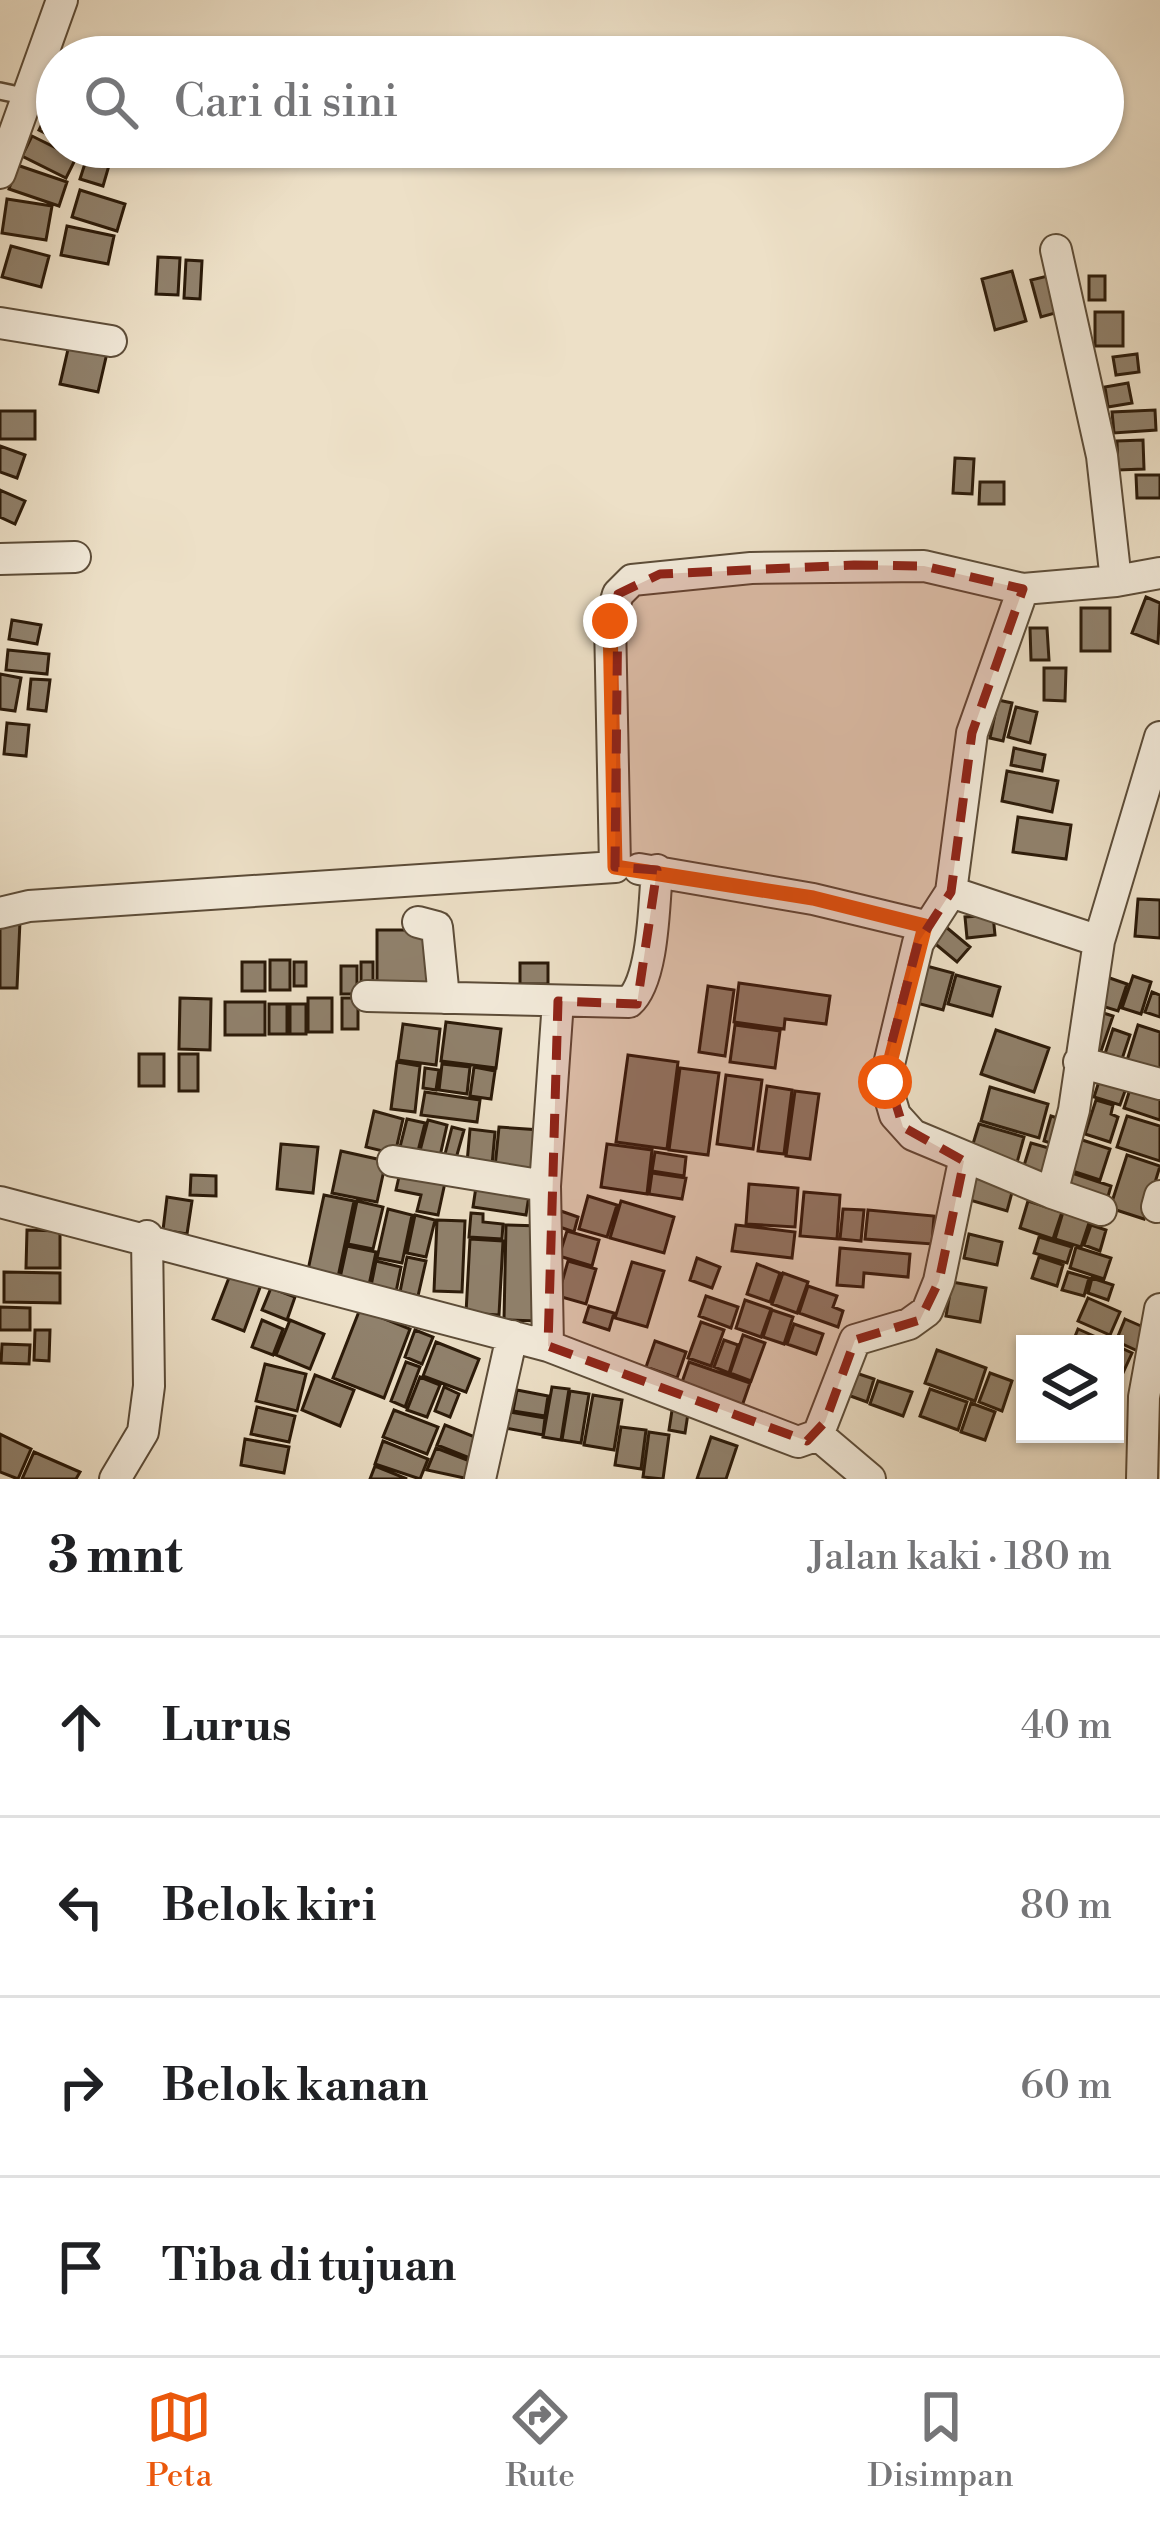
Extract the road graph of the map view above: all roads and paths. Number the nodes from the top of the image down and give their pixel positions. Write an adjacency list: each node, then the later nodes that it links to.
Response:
1 (62, 0): 2 (street)
2 (44, 36)
3 (36, 51): 4 (street)
4 (14, 94): 5 (street)
5 (0, 173)
6 (1057, 250): 12 (street)
7 (0, 323): 8 (street)
8 (111, 341)
9 (75, 557): 10 (street)
10 (0, 559)
11 (1160, 573): 12 (street)
12 (1116, 581): 13 (street)
13 (1023, 590): 15 (street); 17 (street)
14 (1160, 737): 21 (street)
15 (615, 867): 16 (street); 18 (street)
16 (656, 870): 20 (street); 24 (street)
17 (951, 892): 20 (street); 21 (street)
18 (0, 913)
19 (418, 922): 23 (street)
20 (925, 926): 28 (street)
21 (1099, 941): 25 (street)
22 (367, 996): 23 (street)
23 (444, 998): 24 (street)
24 (558, 1001): 29 (street)
25 (1079, 1063): 26 (street); 30 (street)
26 (1160, 1084)
27 (393, 1161): 29 (street)
28 (964, 1161): 30 (street); 37 (street)
29 (545, 1186): 36 (street)
30 (1052, 1193): 32 (street)
31 (0, 1202): 33 (street)
32 (1101, 1210)
33 (147, 1236): 35 (street); 38 (street)
34 (1160, 1309): 41 (street)
35 (512, 1336): 36 (street); 39 (street)
36 (548, 1346): 37 (street)
37 (818, 1436): 40 (street)
38 (115, 1479)
39 (480, 1479)
40 (870, 1479)
41 (1142, 1479)

